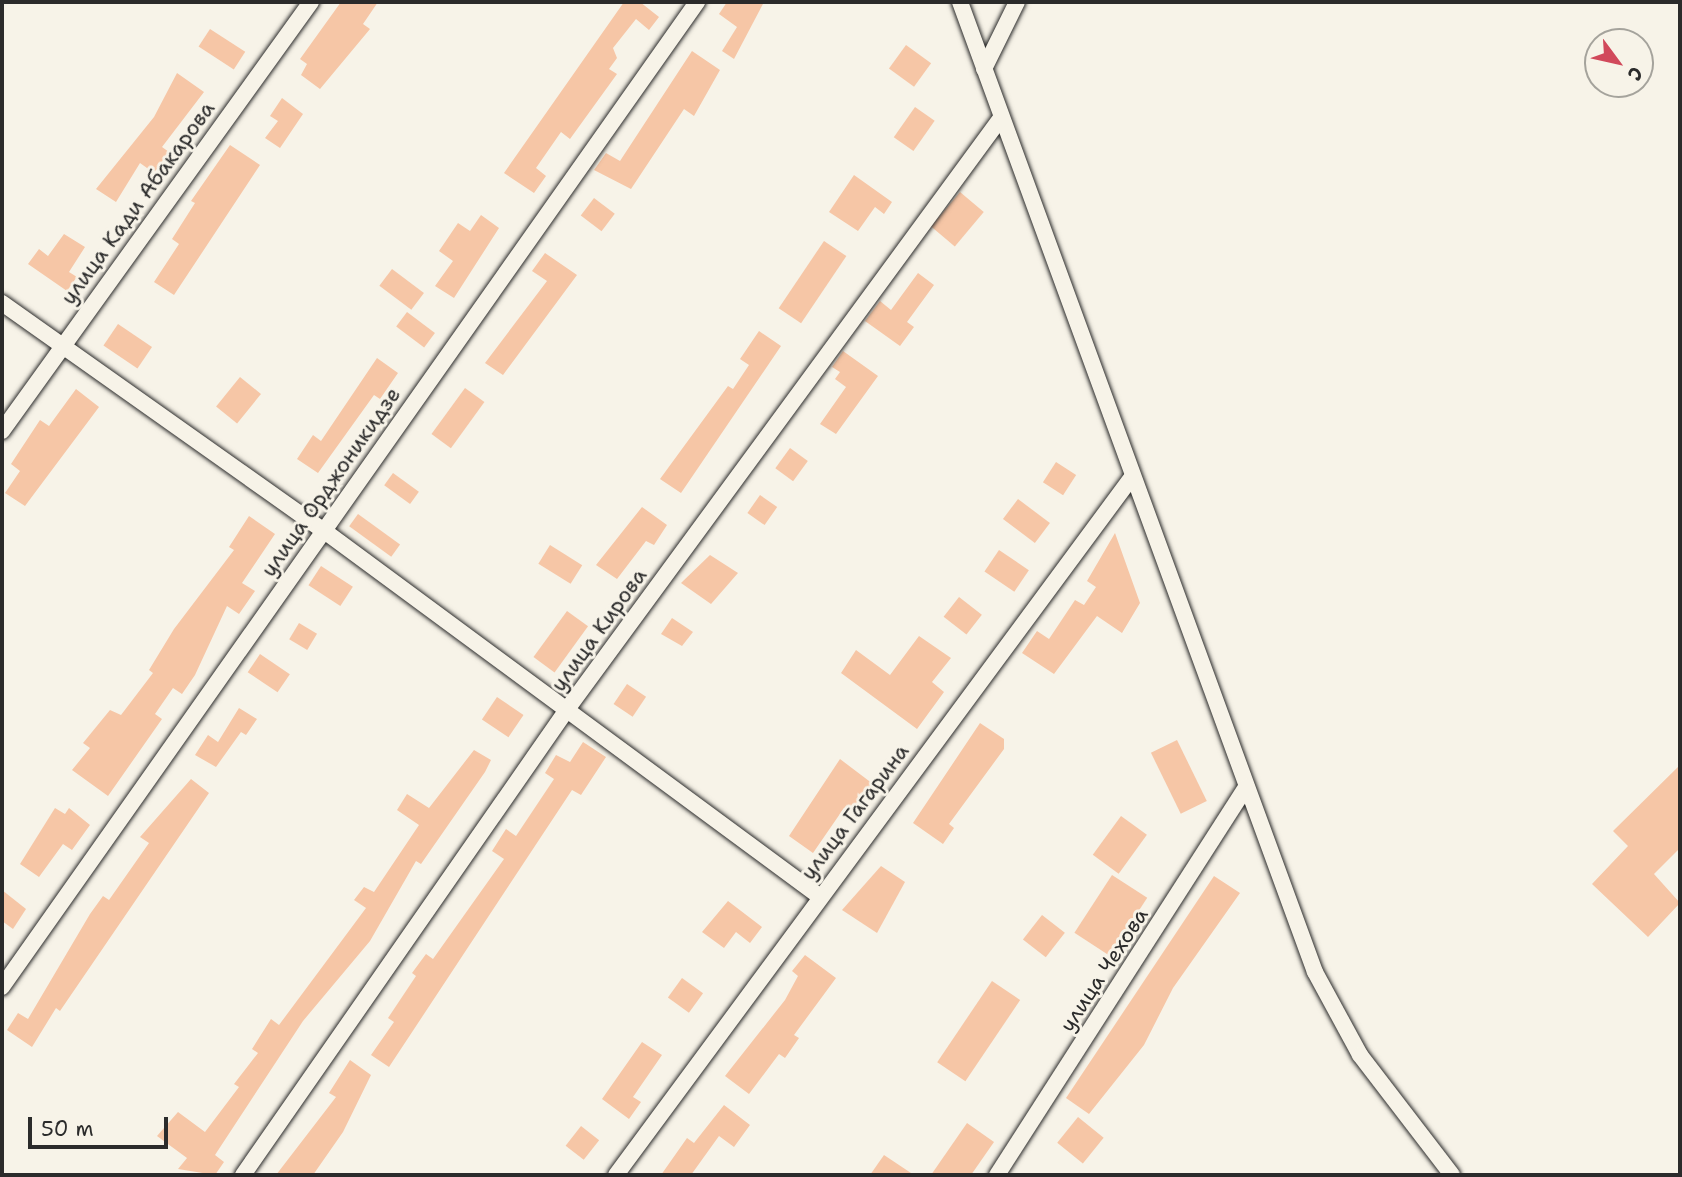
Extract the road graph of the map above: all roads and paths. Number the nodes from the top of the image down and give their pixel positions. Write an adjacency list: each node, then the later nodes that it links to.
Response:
1 (311, 2): 8 (street, улица Кади Абакарова)
2 (697, 2): 11 (street, улица Орджоникидзе)
3 (960, 2): 5 (street)
4 (1017, 2): 5 (street)
5 (984, 69): 6 (street)
6 (1001, 118): 10 (street); 12 (street, улица Кирова)
7 (2, 303): 8 (street)
8 (61, 345): 9 (street, улица Кади Абакарова); 11 (street)
9 (2, 431)
10 (1132, 477): 13 (street); 14 (street, улица Гагарина)
11 (323, 530): 12 (street); 15 (street, улица Орджоникидзе)
12 (568, 708): 14 (street); 16 (street, улица Кирова)
13 (1246, 787): 18 (street, улица Чехова); 19 (street)
14 (819, 896): 17 (street, улица Гагарина)
15 (2, 987)
16 (243, 1175)
17 (616, 1175)
18 (997, 1175)
19 (1452, 1175)

